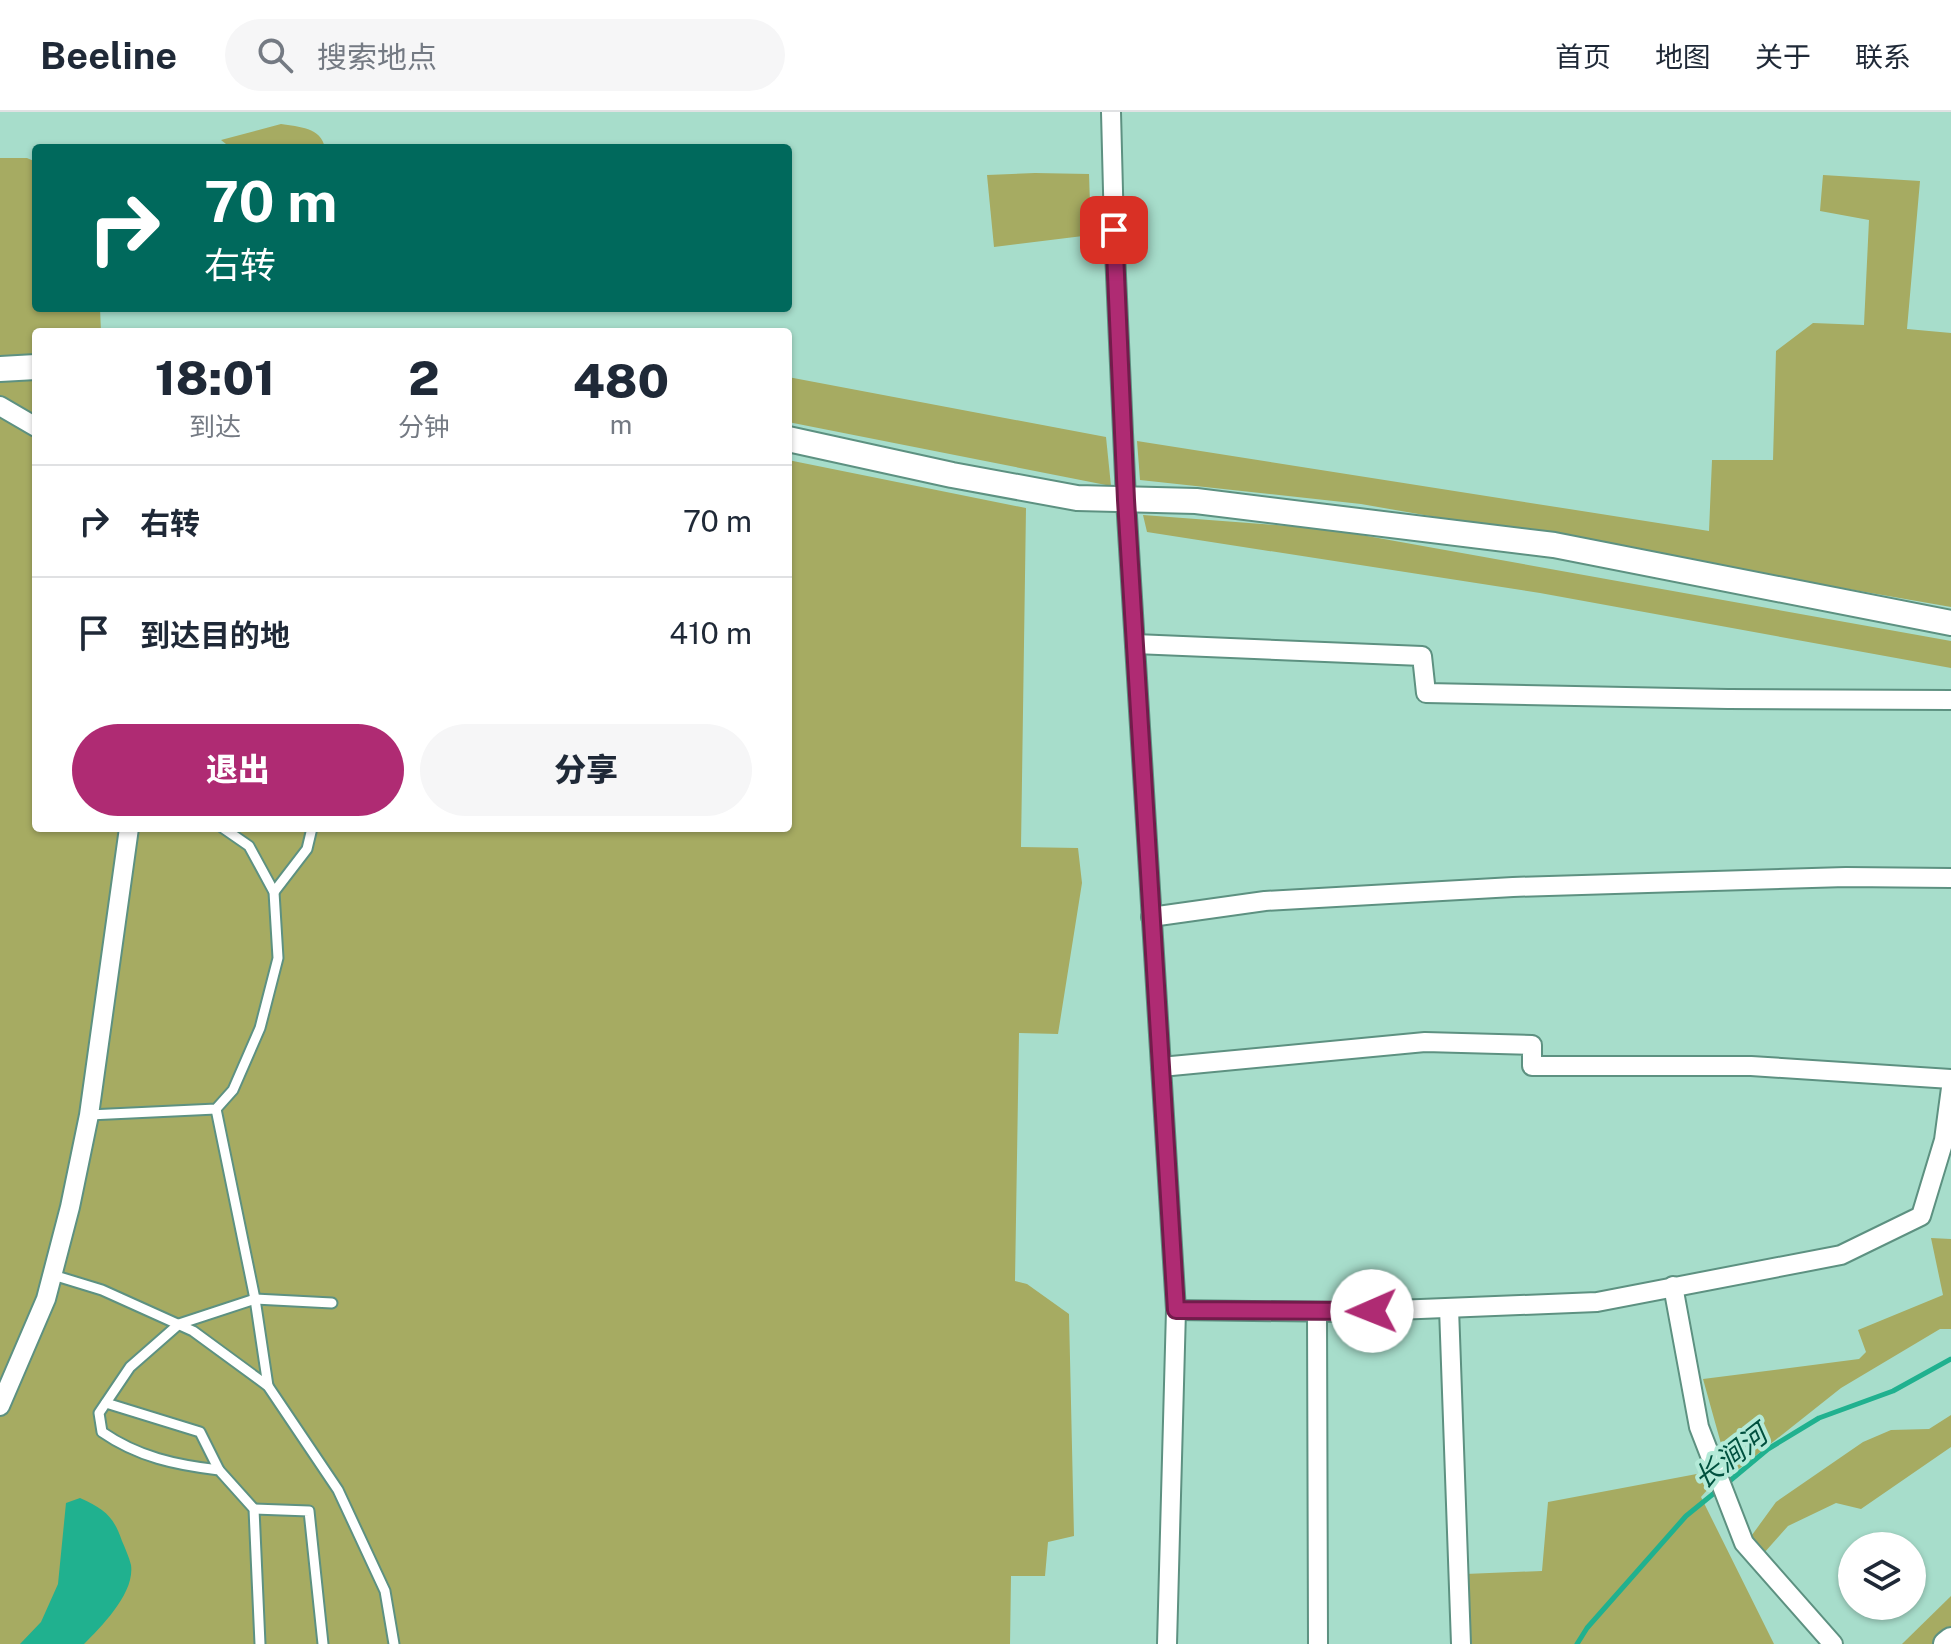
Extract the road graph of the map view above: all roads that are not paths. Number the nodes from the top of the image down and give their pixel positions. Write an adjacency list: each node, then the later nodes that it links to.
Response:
1 (1111, 112): 7 (street)
2 (32, 367): 3 (street)
3 (0, 369)
4 (0, 406): 5 (street)
5 (32, 425)
6 (792, 440): 7 (street)
7 (1126, 500): 8 (street); 9 (street)
8 (1951, 623)
9 (1135, 644): 10 (street); 16 (street)
10 (1951, 700)
11 (128, 832): 21 (street)
12 (229, 832): 15 (lane)
13 (311, 832): 15 (lane)
14 (1951, 878): 16 (street)
15 (274, 892): 20 (lane)
16 (1151, 917): 17 (street)
17 (1161, 1067): 18 (street); 27 (street)
18 (1951, 1079)
19 (1951, 1088): 23 (street)
20 (216, 1109): 21 (lane); 24 (lane)
21 (89, 1115): 22 (street)
22 (53, 1275): 29 (lane); 32 (street)
23 (1673, 1286): 26 (street); 42 (street)
24 (255, 1299): 25 (lane); 29 (lane); 30 (lane)
25 (332, 1303)
26 (1449, 1308): 28 (street); 41 (street)
27 (1176, 1310): 28 (street); 39 (street)
28 (1317, 1312): 40 (street)
29 (179, 1324): 30 (lane); 31 (lane)
30 (268, 1386): 38 (lane)
31 (106, 1403): 33 (lane); 33 (lane)
32 (0, 1406)
33 (219, 1470): 34 (lane)
34 (254, 1509): 36 (lane); 37 (lane)
35 (1951, 1640): 43 (street)
36 (260, 1644)
37 (323, 1644)
38 (394, 1644)
39 (1167, 1644)
40 (1318, 1644)
41 (1461, 1644)
42 (1833, 1644)
43 (1946, 1644)

